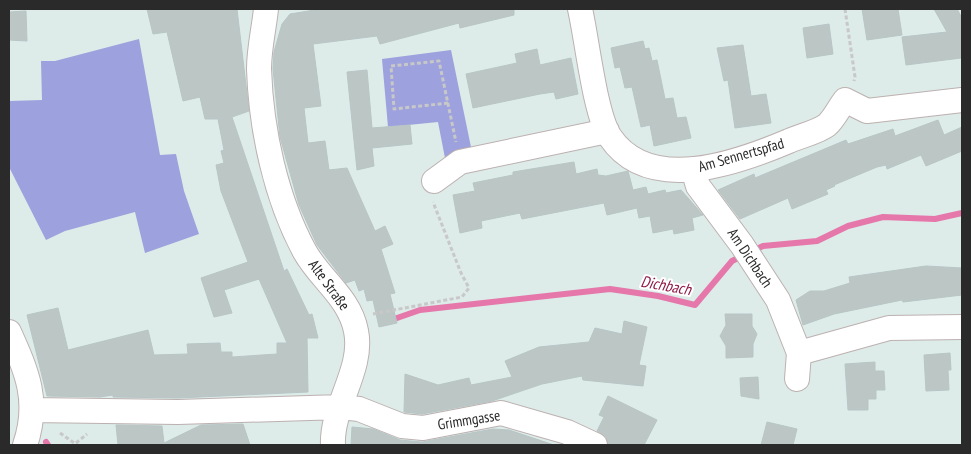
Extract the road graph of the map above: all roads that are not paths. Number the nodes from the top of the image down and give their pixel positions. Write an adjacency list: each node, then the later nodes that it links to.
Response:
1 (266, 9): 11 (street, Alte Straße)
2 (580, 9): 4 (street, Am Sennertspfad)
3 (962, 100): 5 (street, Am Sennertspfad)
4 (607, 131): 5 (street, Am Sennertspfad); 6 (street)
5 (693, 169): 9 (street, Am Dichbach)
6 (434, 181)
7 (962, 327): 9 (street)
8 (9, 332): 12 (street)
9 (799, 353): 10 (street, Am Dichbach)
10 (797, 379)
11 (341, 407): 12 (street); 13 (street, Alte Straße); 14 (street, Grimmgasse)
12 (29, 429)
13 (333, 445)
14 (595, 445)

